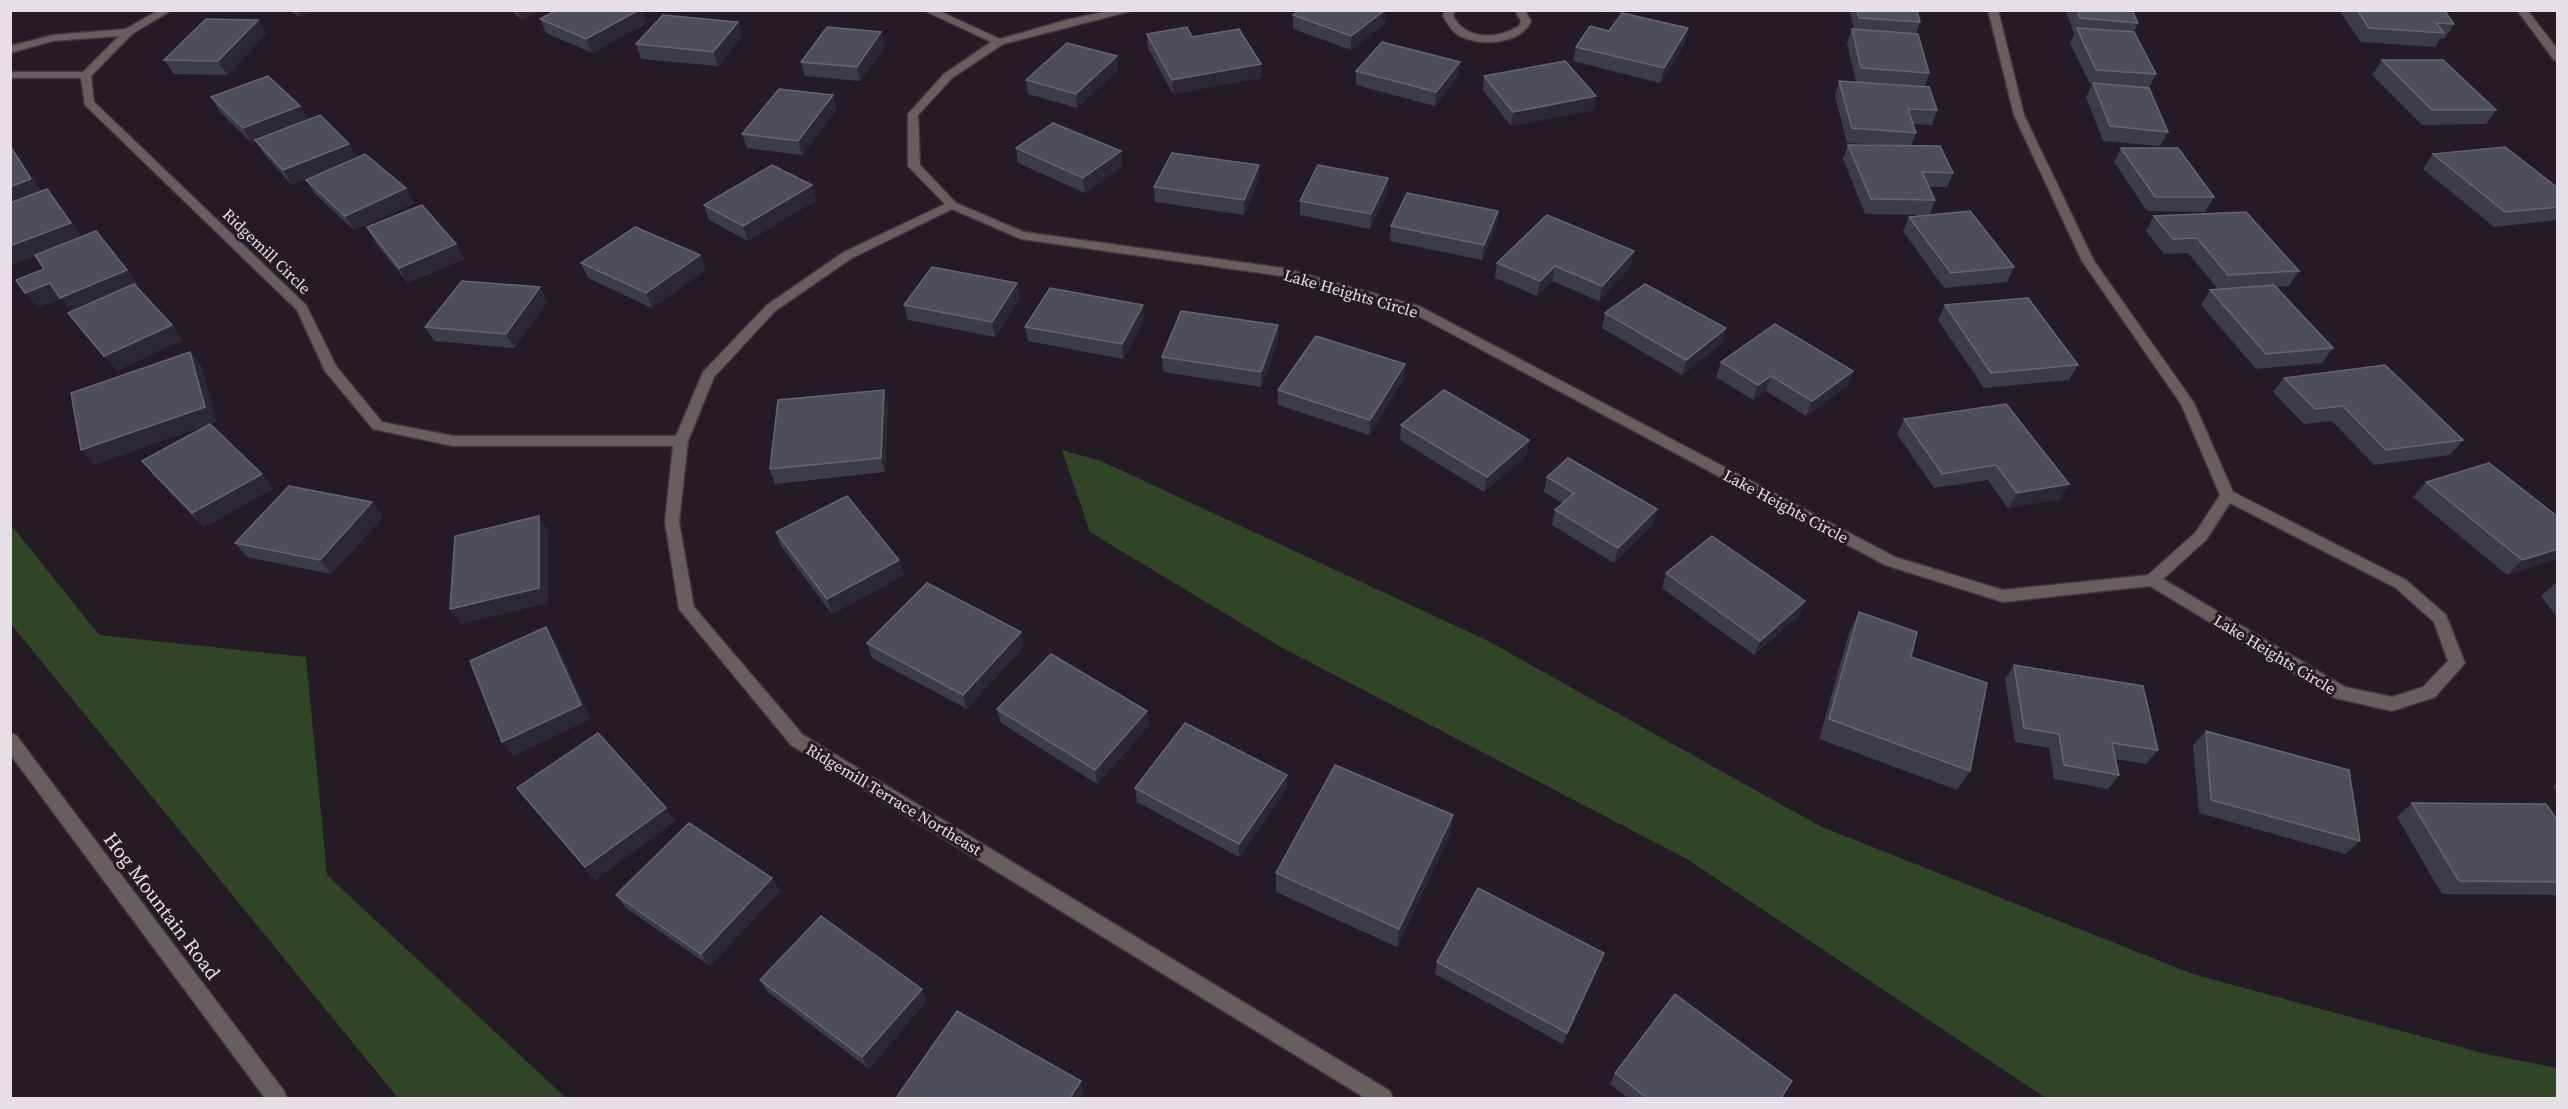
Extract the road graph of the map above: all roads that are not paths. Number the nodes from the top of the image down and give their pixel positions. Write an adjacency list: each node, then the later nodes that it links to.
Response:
1 (167, 10): 8 (street)
2 (928, 10): 9 (street)
3 (1130, 10): 9 (street, Lake Heights Circle)
4 (1450, 10): 5 (street)
5 (1520, 10)
6 (1994, 10): 16 (street)
7 (2523, 10): 11 (street)
8 (128, 32): 10 (street); 13 (street)
9 (999, 42): 14 (street, Lake Heights Circle)
10 (10, 50)
11 (2558, 58)
12 (10, 75): 13 (street)
13 (86, 75): 15 (street, Ridgemill Circle)
14 (952, 205): 15 (street, Ridgemill Terrace Northeast); 17 (street, Lake Heights Circle)
15 (681, 441): 20 (street, Ridgemill Terrace Northeast)
16 (2227, 495): 17 (street); 17 (street, Lake Heights Circle)
17 (2152, 580)
18 (10, 740): 19 (street, Hog Mountain Road)
19 (277, 1098)
20 (1383, 1098)

